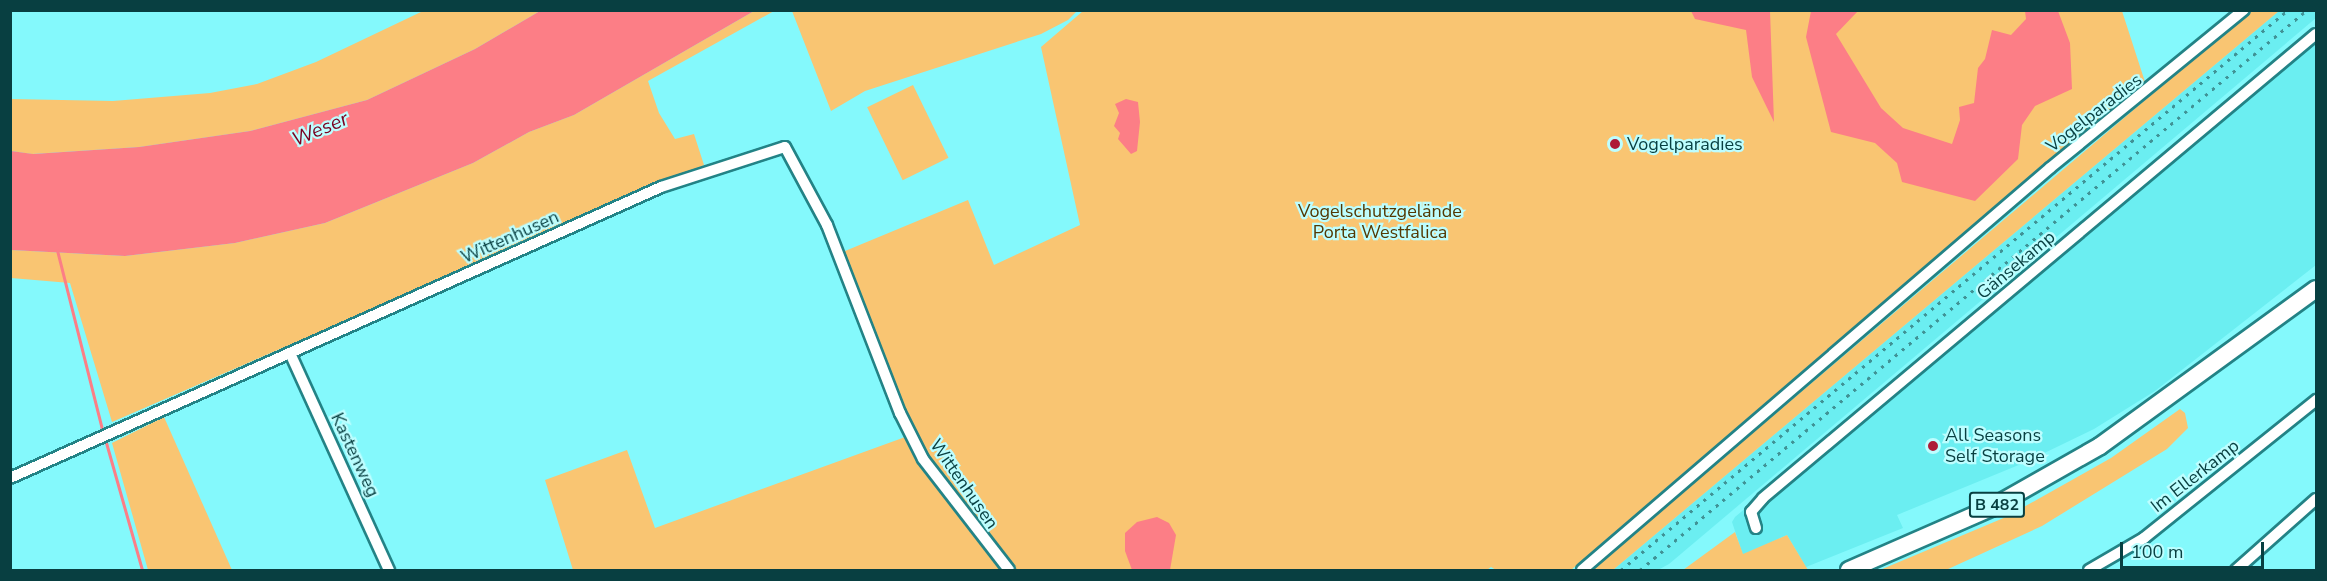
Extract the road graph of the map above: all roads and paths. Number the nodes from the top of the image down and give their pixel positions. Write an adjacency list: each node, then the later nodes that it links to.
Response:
1 (2244, 10): 11 (street, Vogelparadies)
2 (2316, 33): 8 (street, Gänsekamp)
3 (2316, 289): 12 (main road, B 482)
4 (290, 353): 6 (street, Wittenhusen); 9 (street, Kastenweg); 10 (street, Wittenhusen)
5 (2316, 400): 13 (street, Im Ellerkamp)
6 (10, 478)
7 (2316, 499): 14 (street)
8 (1756, 528)
9 (389, 570)
10 (1009, 570)
11 (1582, 570)
12 (1849, 570)
13 (2089, 570)
14 (2236, 570)

